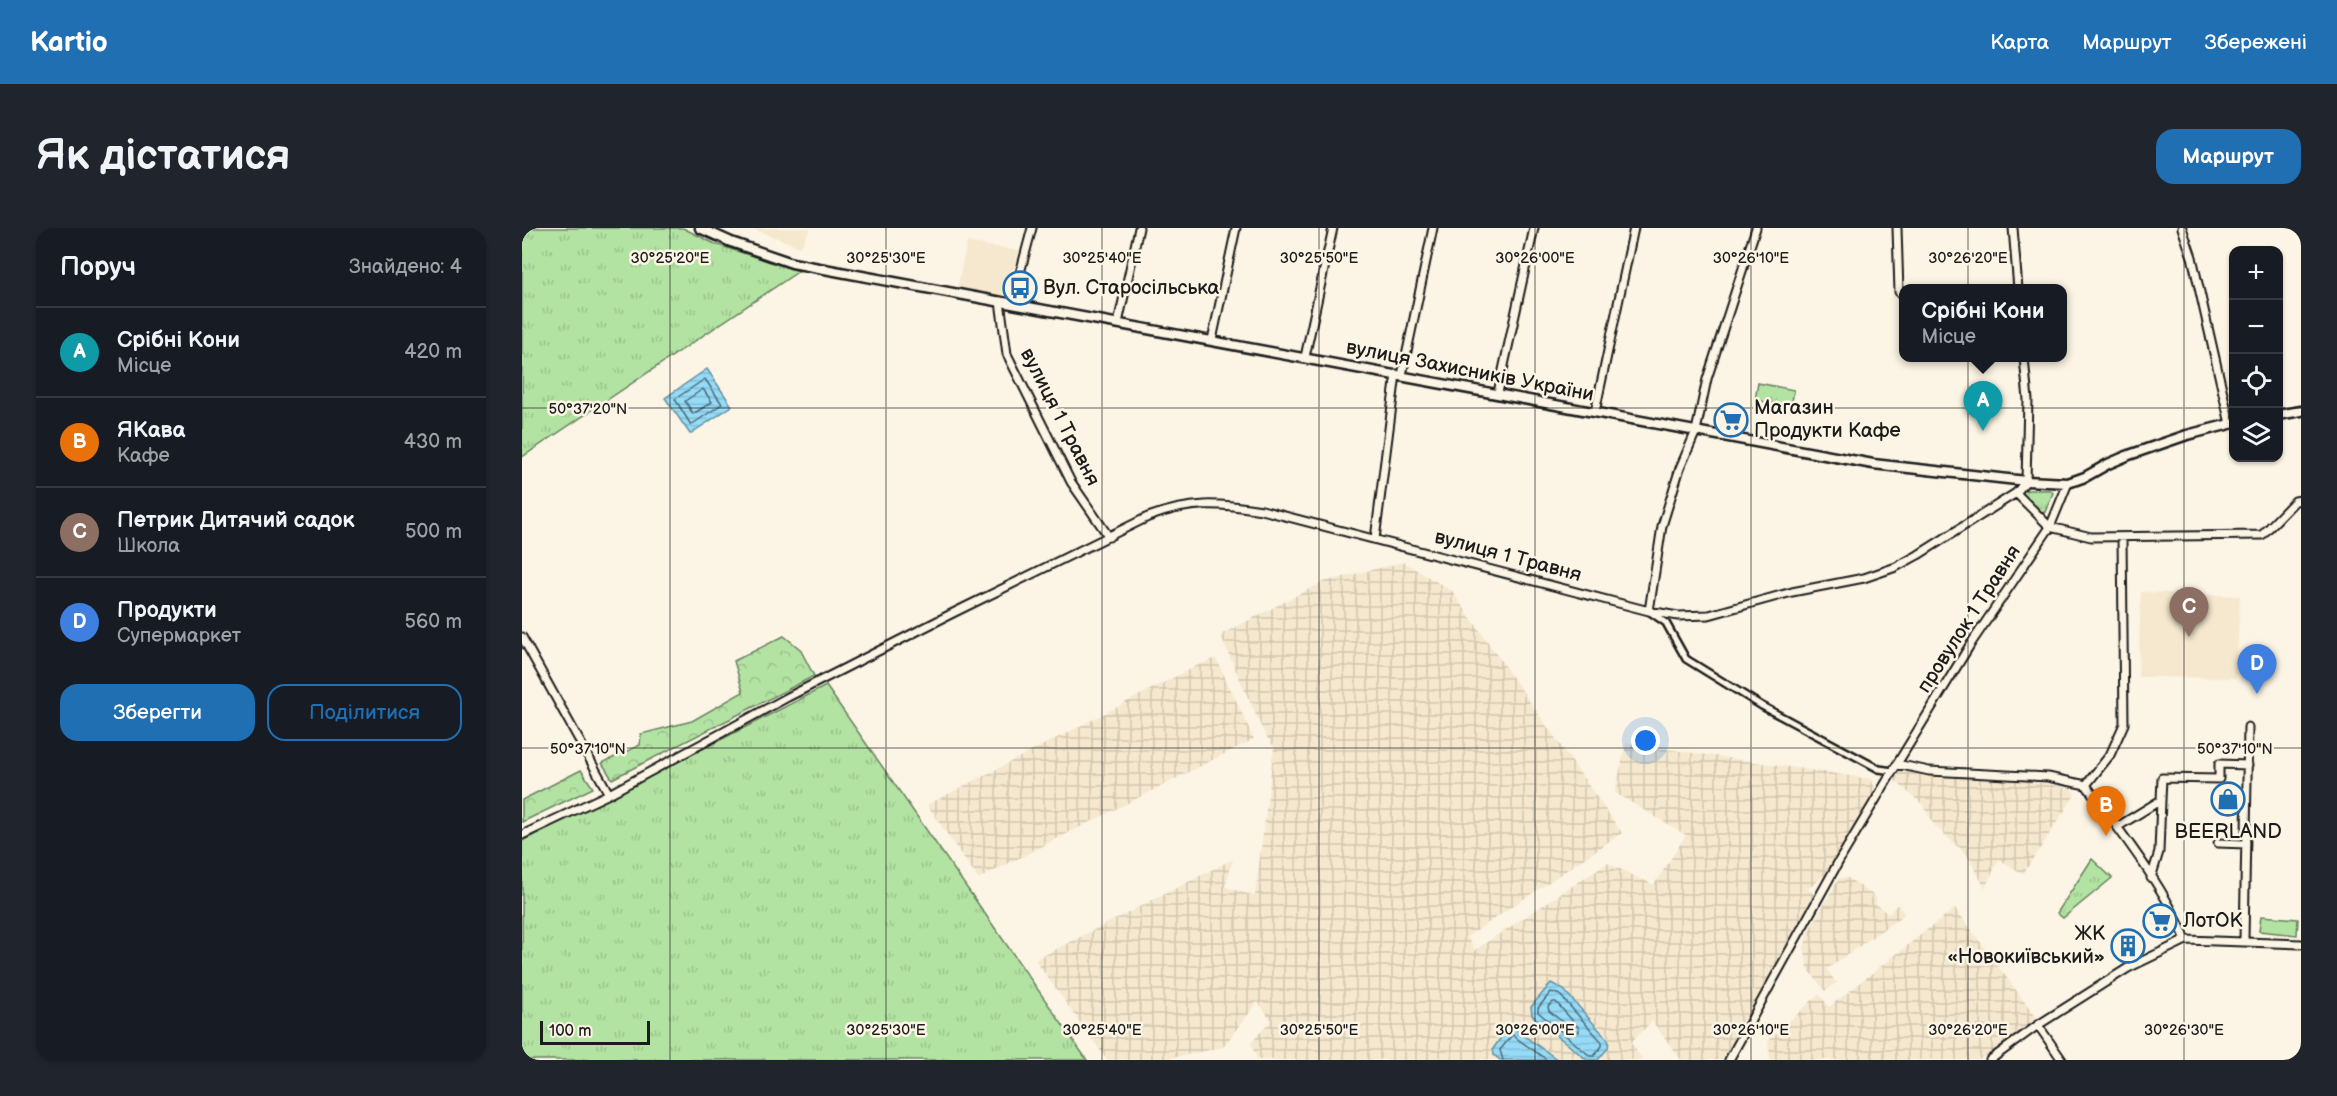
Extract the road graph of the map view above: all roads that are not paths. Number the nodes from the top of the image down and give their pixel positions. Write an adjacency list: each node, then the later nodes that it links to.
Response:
1 (700, 228): 15 (street)
2 (1032, 228): 16 (street)
3 (1139, 228): 17 (street)
4 (1236, 228): 18 (street)
5 (1333, 228): 19 (street)
6 (1433, 228): 21 (street)
7 (1534, 228): 22 (street)
8 (1634, 228): 25 (street)
9 (1756, 228): 28 (street)
10 (1897, 228): 14 (street)
11 (2013, 228): 13 (street)
12 (2182, 228): 23 (street)
13 (2018, 284)
14 (1899, 292)
15 (1000, 301): 16 (street); 34 (street, вулиця 1 Травня)
16 (1012, 303): 17 (street, вулиця Захисників України)
17 (1118, 322): 18 (street, вулиця Захисників України)
18 (1212, 340): 19 (street, вулиця Захисників України)
19 (1305, 357): 21 (street, вулиця Захисників України)
20 (2024, 362): 29 (street)
21 (1399, 374): 22 (street, вулиця Захисників України); 36 (street)
22 (1498, 393): 25 (street, вулиця Захисників України)
23 (2229, 411)
24 (2301, 411): 26 (street)
25 (1595, 412): 28 (street, вулиця Захисників України)
26 (2283, 414)
27 (2229, 425): 30 (street, вулиця Захисників України)
28 (1696, 430): 29 (street, вулиця Захисників України); 37 (street)
29 (2026, 481): 30 (street, вулиця Захисників України); 31 (street, вулиця 1 Травня)
30 (2068, 483): 33 (street, провулок 1 Травня)
31 (2016, 493): 33 (street); 37 (street, вулиця 1 Травня)
32 (2301, 500): 35 (street)
33 (2050, 527): 35 (street); 41 (street, провулок 1 Травня)
34 (1109, 537): 36 (street, вулиця 1 Травня); 43 (street)
35 (2122, 538): 42 (street)
36 (1375, 539): 37 (street, вулиця 1 Травня)
37 (1649, 611): 41 (street)
38 (522, 637): 43 (street)
39 (2248, 727): 40 (street)
40 (2248, 765): 44 (street); 48 (street)
41 (1895, 767): 42 (street); 54 (street, провулок 1 Травня)
42 (2086, 785): 45 (street)
43 (609, 794): 46 (street)
44 (2161, 800): 45 (street); 49 (street)
45 (2117, 827): 49 (street)
46 (522, 835)
47 (2218, 843): 48 (street)
48 (2246, 844): 51 (street)
49 (2151, 878): 50 (street)
50 (2186, 940): 51 (street); 53 (street)
51 (2244, 940): 52 (street)
52 (2301, 944)
53 (2038, 1025): 55 (street); 56 (street)
54 (1729, 1060)
55 (1989, 1060)
56 (2062, 1060)

